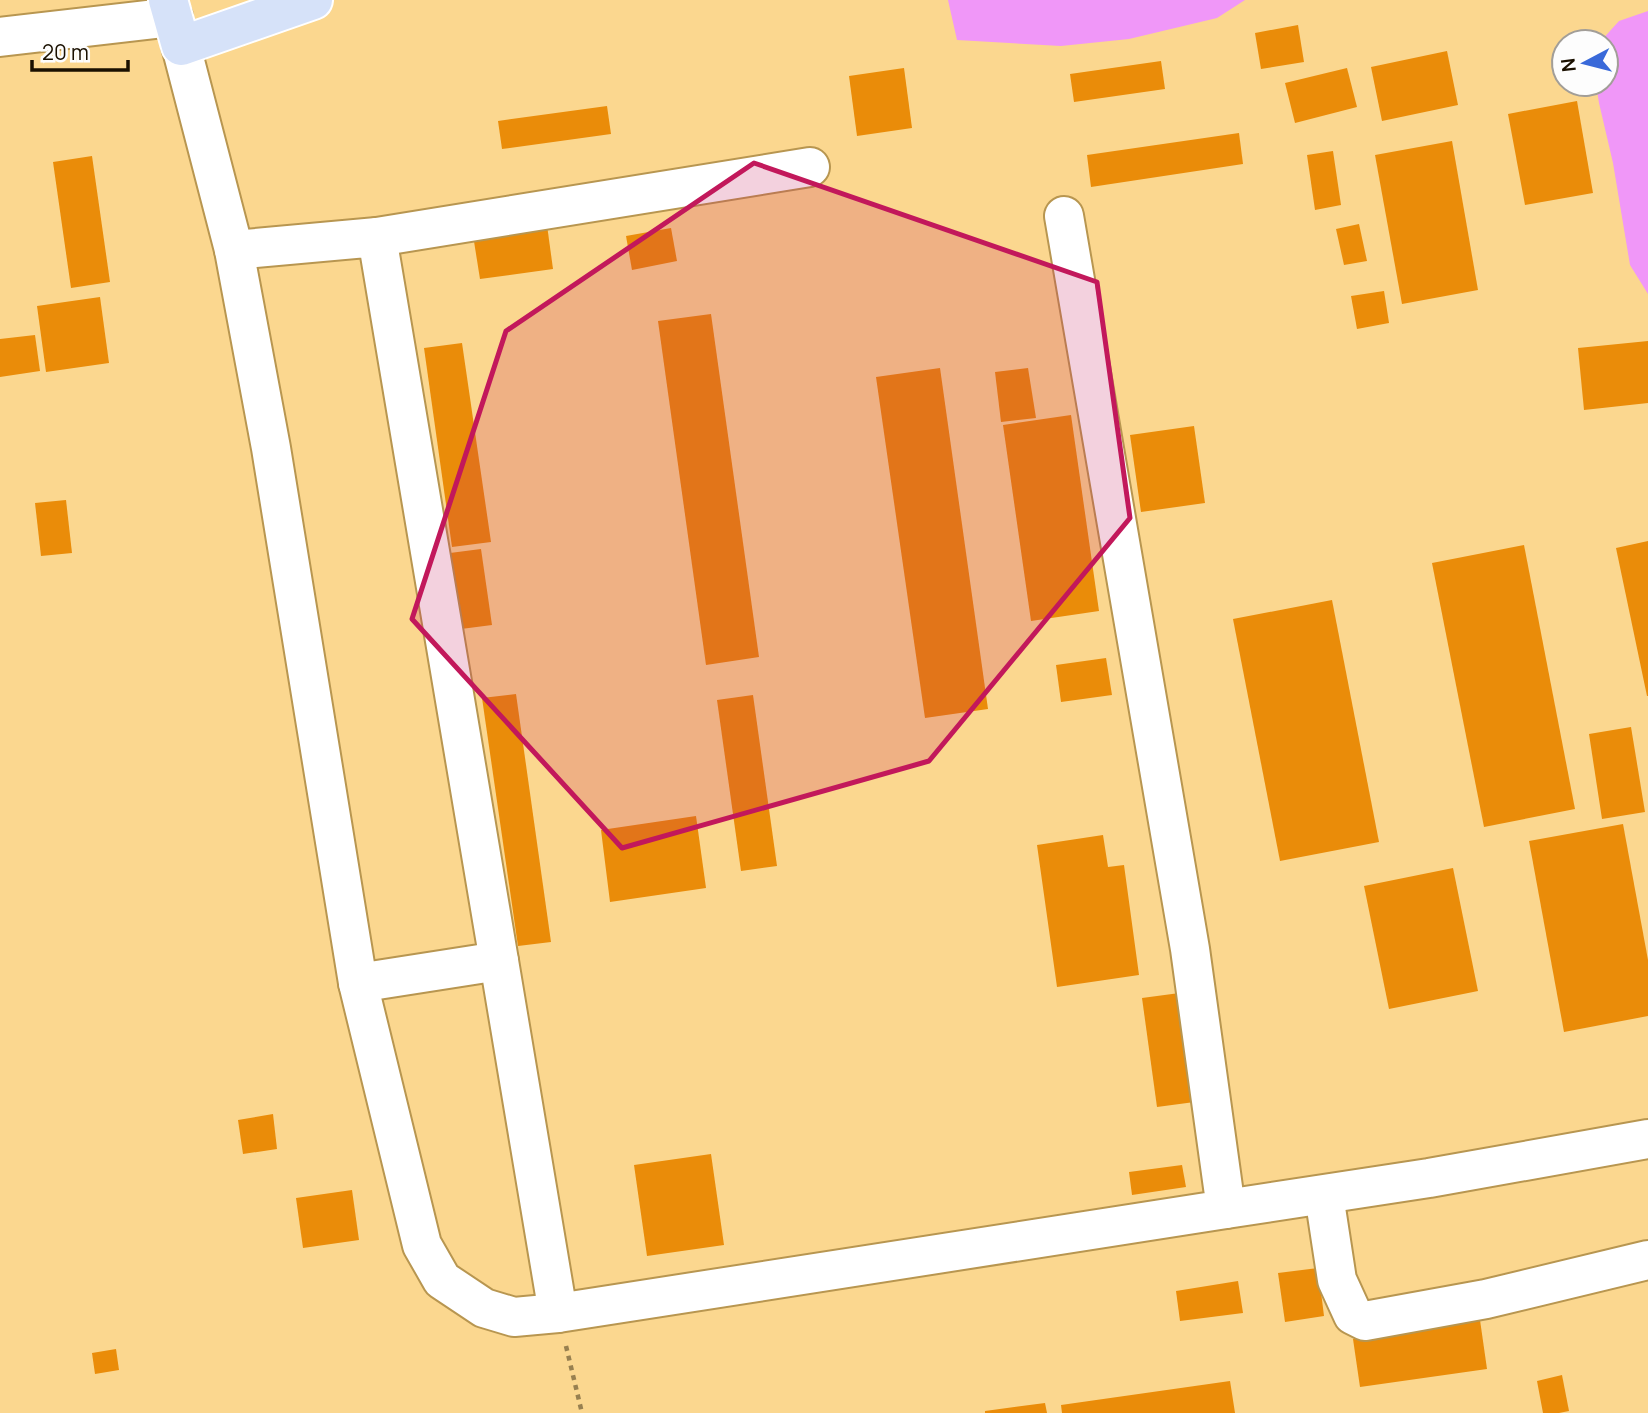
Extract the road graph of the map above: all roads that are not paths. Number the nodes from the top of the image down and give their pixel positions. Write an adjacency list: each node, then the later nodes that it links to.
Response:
1 (313, 0): 2 (main road)
2 (174, 21): 3 (street); 7 (street)
3 (0, 37)
4 (810, 167): 6 (street)
5 (1064, 216): 12 (street)
6 (377, 237): 7 (street); 8 (street)
7 (234, 250): 9 (street)
8 (499, 961): 9 (street); 14 (street)
9 (358, 983): 14 (street)
10 (1648, 1139): 11 (street)
11 (1324, 1195): 12 (street); 13 (street)
12 (1226, 1209): 14 (street)
13 (1648, 1260)
14 (558, 1314)

